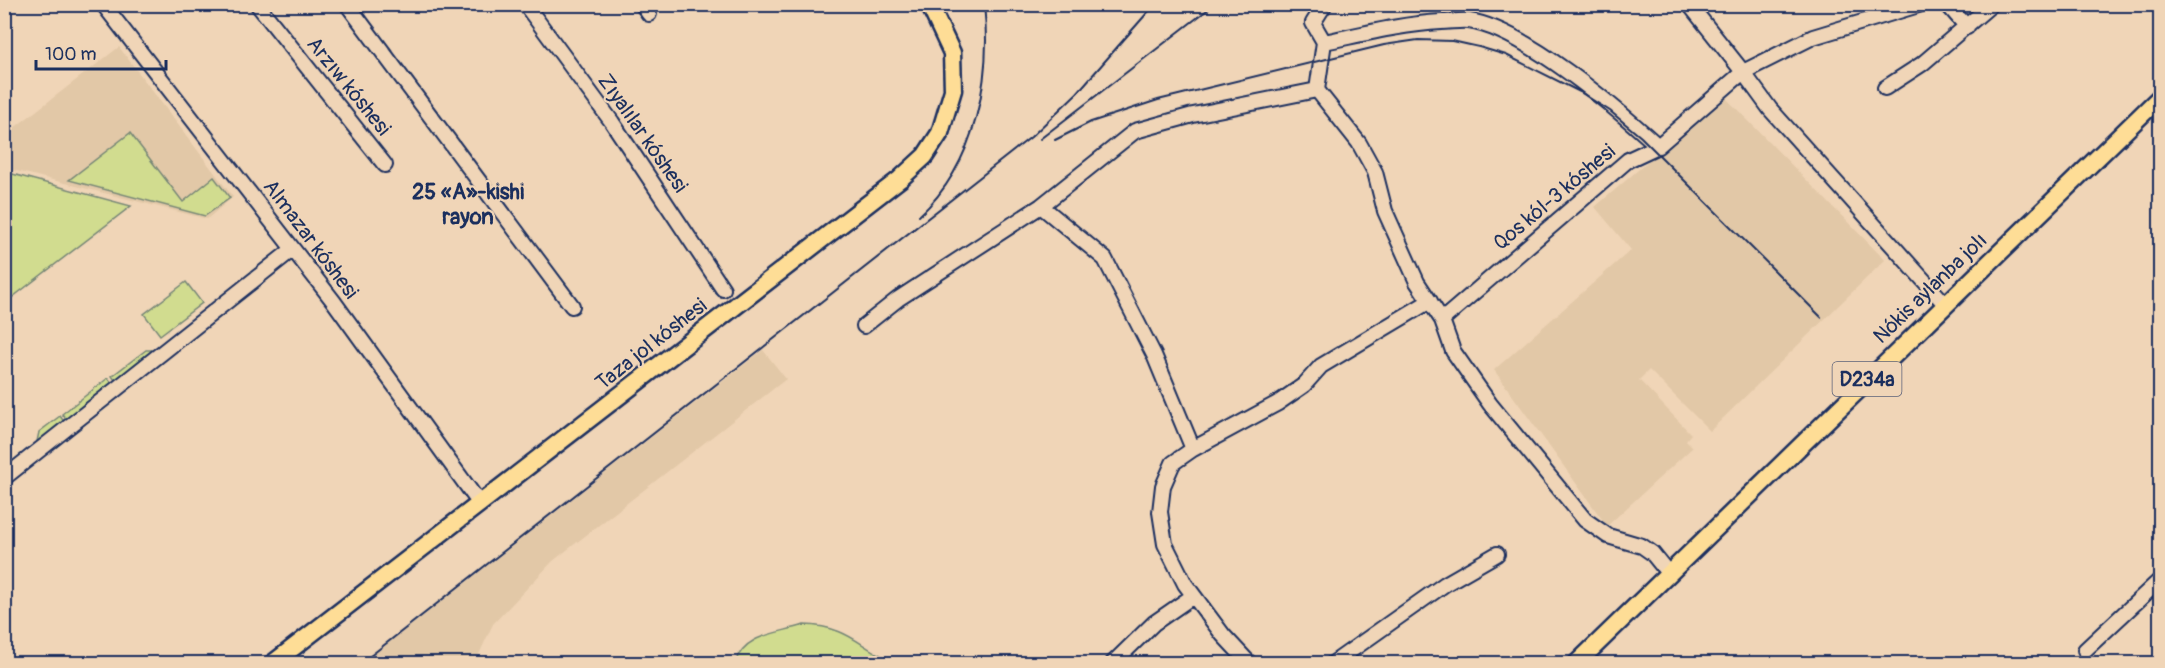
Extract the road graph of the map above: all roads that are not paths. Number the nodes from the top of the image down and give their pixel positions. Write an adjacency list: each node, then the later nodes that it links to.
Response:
1 (257, 4): 18 (street, Arzıw kóshesi)
2 (347, 4): 24 (street)
3 (525, 4): 21 (street, Zıyalılar kóshesi)
4 (929, 4): 29 (main road, Taza jol kóshesi)
5 (1325, 4): 12 (street)
6 (1689, 4): 13 (street)
7 (1922, 4): 13 (street)
8 (1947, 4): 11 (street)
9 (1992, 4): 11 (street)
10 (108, 6): 20 (street, Almazar kóshesi)
11 (1967, 27): 14 (street)
12 (1324, 42): 15 (street); 17 (street, Qos kól-3 kóshesi)
13 (1743, 72): 17 (street); 23 (street)
14 (1885, 88)
15 (1317, 90): 19 (street); 22 (street)
16 (2160, 97): 23 (main road, Nókis aylanba jolı / D234a)
17 (1658, 146): 25 (street, Qos kól-3 kóshesi)
18 (386, 165)
19 (1041, 206): 26 (street); 27 (street)
20 (293, 249): 28 (street); 29 (street, Almazar kóshesi)
21 (723, 289)
22 (1430, 301): 25 (street); 27 (street)
23 (1946, 304): 31 (main road, Nókis aylanba jolı / D234a)
24 (572, 306)
25 (1442, 320): 31 (street)
26 (864, 326)
27 (1193, 449): 33 (street)
28 (4, 478)
29 (480, 504): 35 (main road, Taza jol kóshesi)
30 (1497, 554): 38 (street)
31 (1669, 574): 39 (main road, Nókis aylanba jolı / D234a)
32 (2160, 580): 34 (street)
33 (1193, 596): 36 (street); 37 (street)
34 (2085, 650)
35 (272, 663)
36 (1112, 663)
37 (1250, 663)
38 (1332, 663)
39 (1576, 663)

